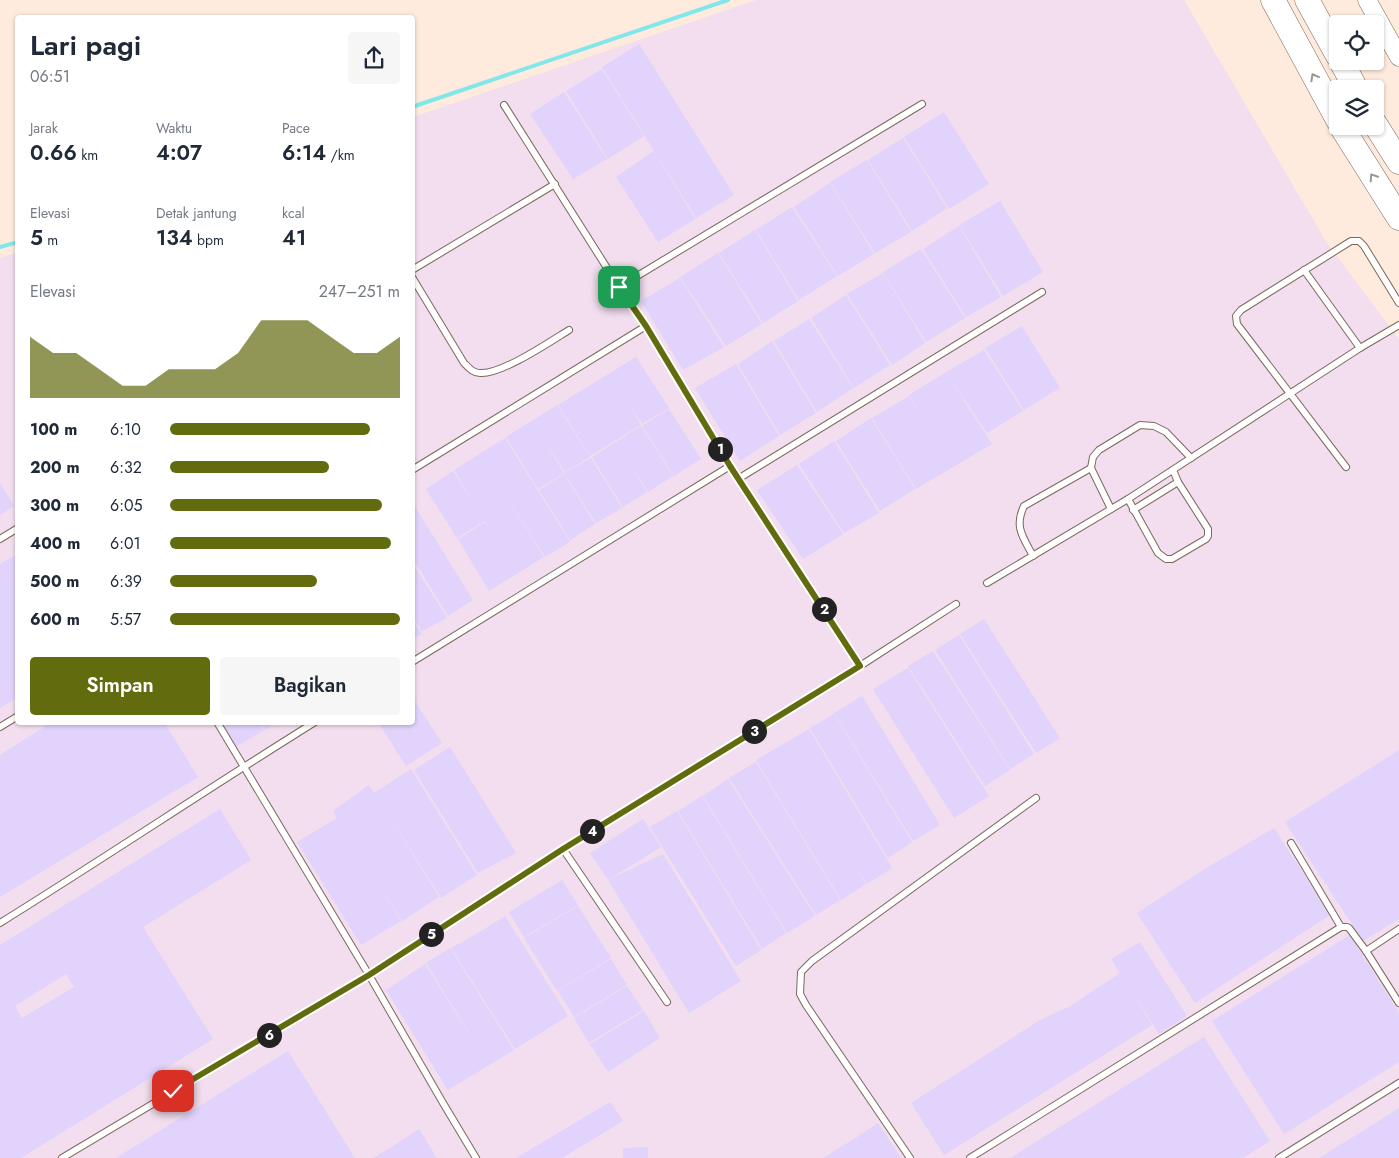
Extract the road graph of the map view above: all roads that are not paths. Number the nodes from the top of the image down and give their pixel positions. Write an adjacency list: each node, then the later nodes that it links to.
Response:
1 (1272, 0): 8 (highway, one-way to 1)
2 (1307, 0): 4 (highway)
3 (1367, 0): 5 (main road)
4 (1329, 40)
5 (1399, 57)
6 (504, 104): 12 (lane)
7 (922, 104): 17 (lane)
8 (1329, 104)
9 (1347, 135): 13 (highway, one-way to 9)
10 (1382, 135): 11 (highway)
11 (1399, 162)
12 (555, 184): 14 (lane); 17 (lane)
13 (1399, 218)
14 (415, 268)
15 (1304, 270): 19 (lane); 23 (lane); 24 (lane)
16 (415, 282): 22 (lane)
17 (619, 287): 21 (lane)
18 (1042, 292): 31 (lane)
19 (1399, 303)
20 (1399, 325): 23 (lane)
21 (646, 326): 26 (lane); 28 (lane)
22 (569, 330)
23 (1360, 348): 24 (lane)
24 (1290, 394): 25 (lane); 27 (lane)
25 (1191, 458): 29 (lane); 30 (lane)
26 (730, 466): 31 (lane); 41 (lane)
27 (1346, 467)
28 (415, 468)
29 (1091, 468): 34 (lane); 38 (lane)
30 (1173, 470): 32 (lane); 33 (lane)
31 (738, 479): 42 (lane)
32 (1178, 482): 35 (lane); 35 (lane)
33 (1128, 499): 34 (lane); 35 (lane)
34 (1111, 509): 38 (lane)
35 (1133, 510)
36 (15, 530): 37 (lane)
37 (0, 539)
38 (1033, 556): 39 (lane)
39 (987, 584)
40 (956, 604): 42 (lane)
41 (415, 660)
42 (860, 666): 50 (lane)
43 (15, 718): 46 (lane)
44 (219, 725): 47 (lane)
45 (310, 725): 47 (lane)
46 (0, 727)
47 (244, 767): 51 (lane); 55 (lane)
48 (1036, 798): 61 (lane)
49 (1291, 843): 52 (lane)
50 (563, 849): 55 (lane); 56 (lane)
51 (0, 923)
52 (1341, 927): 54 (lane); 62 (lane)
53 (1399, 930): 54 (lane)
54 (1366, 950): 57 (lane)
55 (369, 975): 59 (lane); 60 (lane)
56 (667, 1002)
57 (1399, 1003)
58 (1399, 1083): 63 (lane)
59 (62, 1158)
60 (476, 1158)
61 (910, 1158)
62 (970, 1158)
63 (1279, 1158)

